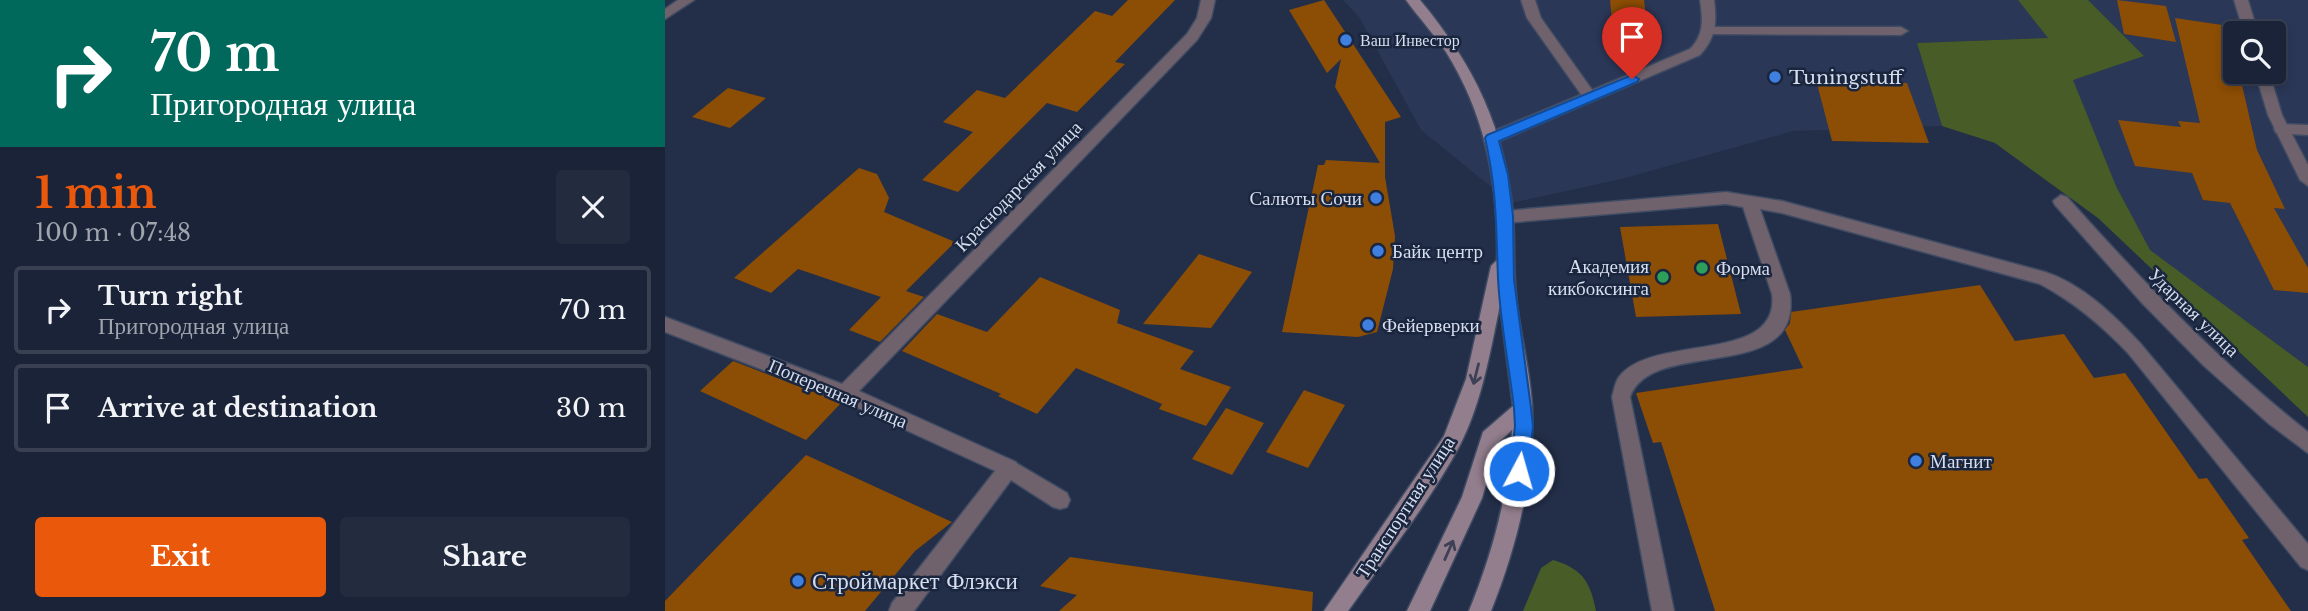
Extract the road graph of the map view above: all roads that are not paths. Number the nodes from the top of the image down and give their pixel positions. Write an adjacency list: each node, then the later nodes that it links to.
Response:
1 (687, 0): 7 (street)
2 (1207, 0): 21 (street, Краснодарская улица)
3 (1413, 0): 15 (main road, Транспортная улица)
4 (1528, 0): 12 (street)
5 (1707, 0): 9 (street)
6 (2241, 0): 8 (street)
7 (665, 15)
8 (2247, 21)
9 (1709, 31): 10 (street); 12 (street)
10 (1901, 31)
11 (2266, 84): 13 (street)
12 (1590, 97): 15 (street)
13 (2281, 129): 14 (street); 16 (street)
14 (2308, 130)
15 (1492, 138): 19 (main road, Транспортная улица)
16 (2308, 180)
17 (1749, 201): 19 (street); 26 (street); 31 (street)
18 (2061, 201): 23 (street, Ударная улица)
19 (1505, 226): 22 (main road, Транспортная улица); 28 (main road, Транспортная улица, one-way to 28)
20 (665, 324): 21 (street, Поперечная улица)
21 (845, 393): 24 (street, Поперечная улица)
22 (1523, 408): 29 (main road, Транспортная улица, one-way to 22); 30 (main road, Транспортная улица)
23 (2308, 444)
24 (1009, 468): 25 (street, Поперечная улица); 27 (street)
25 (1059, 500)
26 (2308, 560)
27 (900, 611)
28 (1335, 611)
29 (1418, 611)
30 (1480, 611)
31 (1663, 611)

